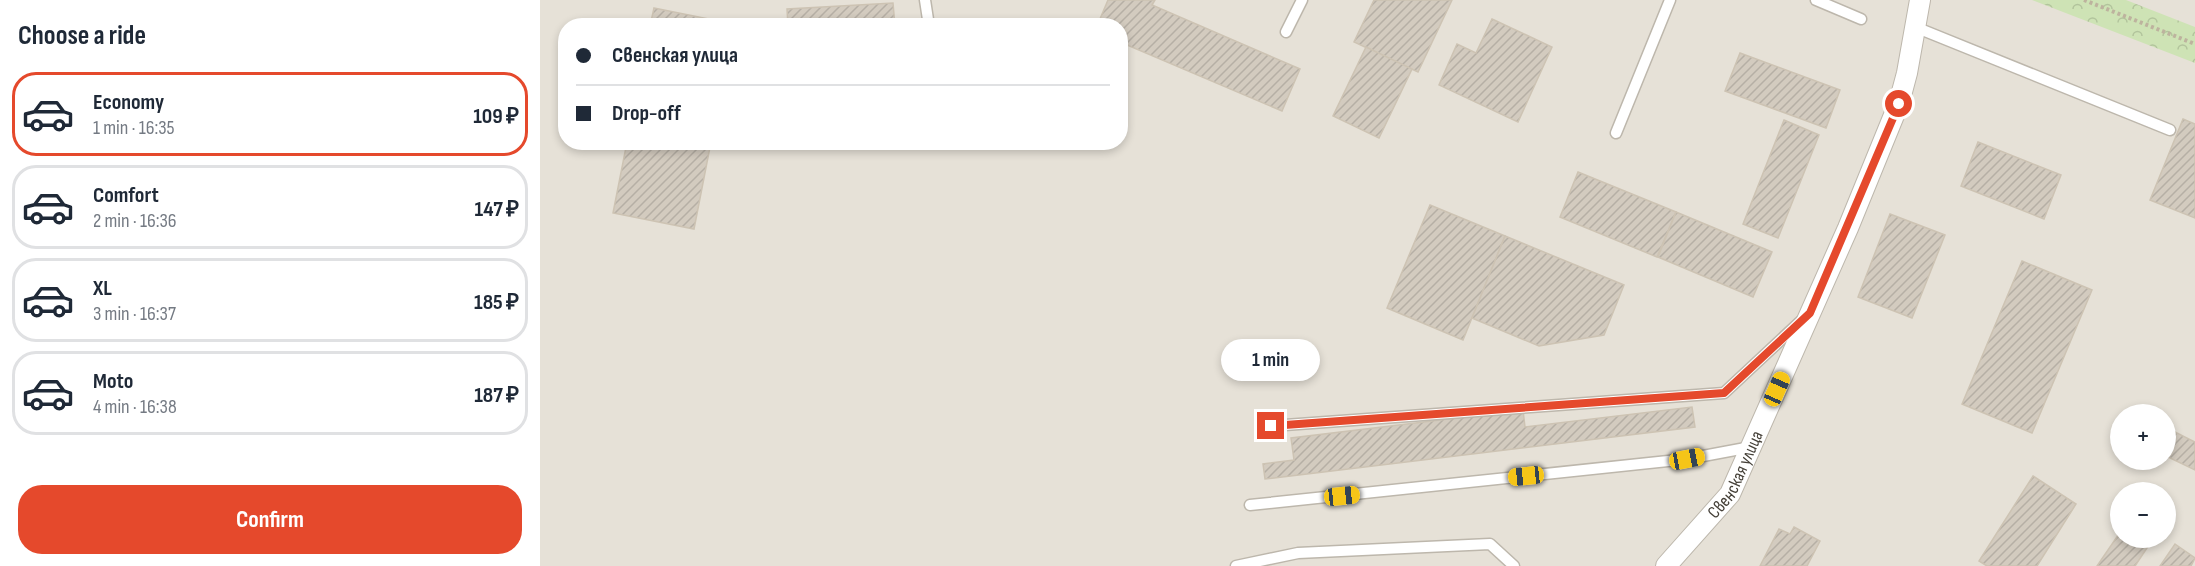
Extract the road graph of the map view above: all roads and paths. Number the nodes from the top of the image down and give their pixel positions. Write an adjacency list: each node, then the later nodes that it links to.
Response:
1 (925, 0): 7 (lane)
2 (1302, 0): 10 (lane)
3 (1670, 0): 13 (lane)
4 (1816, 0): 8 (lane)
5 (1920, 0): 9 (street, Свенская улица)
6 (2084, 0): 11 (path)
7 (928, 18)
8 (1861, 19)
9 (1915, 27): 12 (lane); 14 (street, Свенская улица)
10 (1286, 32)
11 (2195, 44)
12 (2170, 130)
13 (1616, 133)
14 (1810, 313): 15 (lane); 16 (street, Свенская улица)
15 (1271, 426)
16 (1751, 447): 17 (lane); 20 (street, Свенская улица)
17 (1250, 506)
18 (1236, 566): 19 (lane)
19 (1514, 566)
20 (1666, 566)

